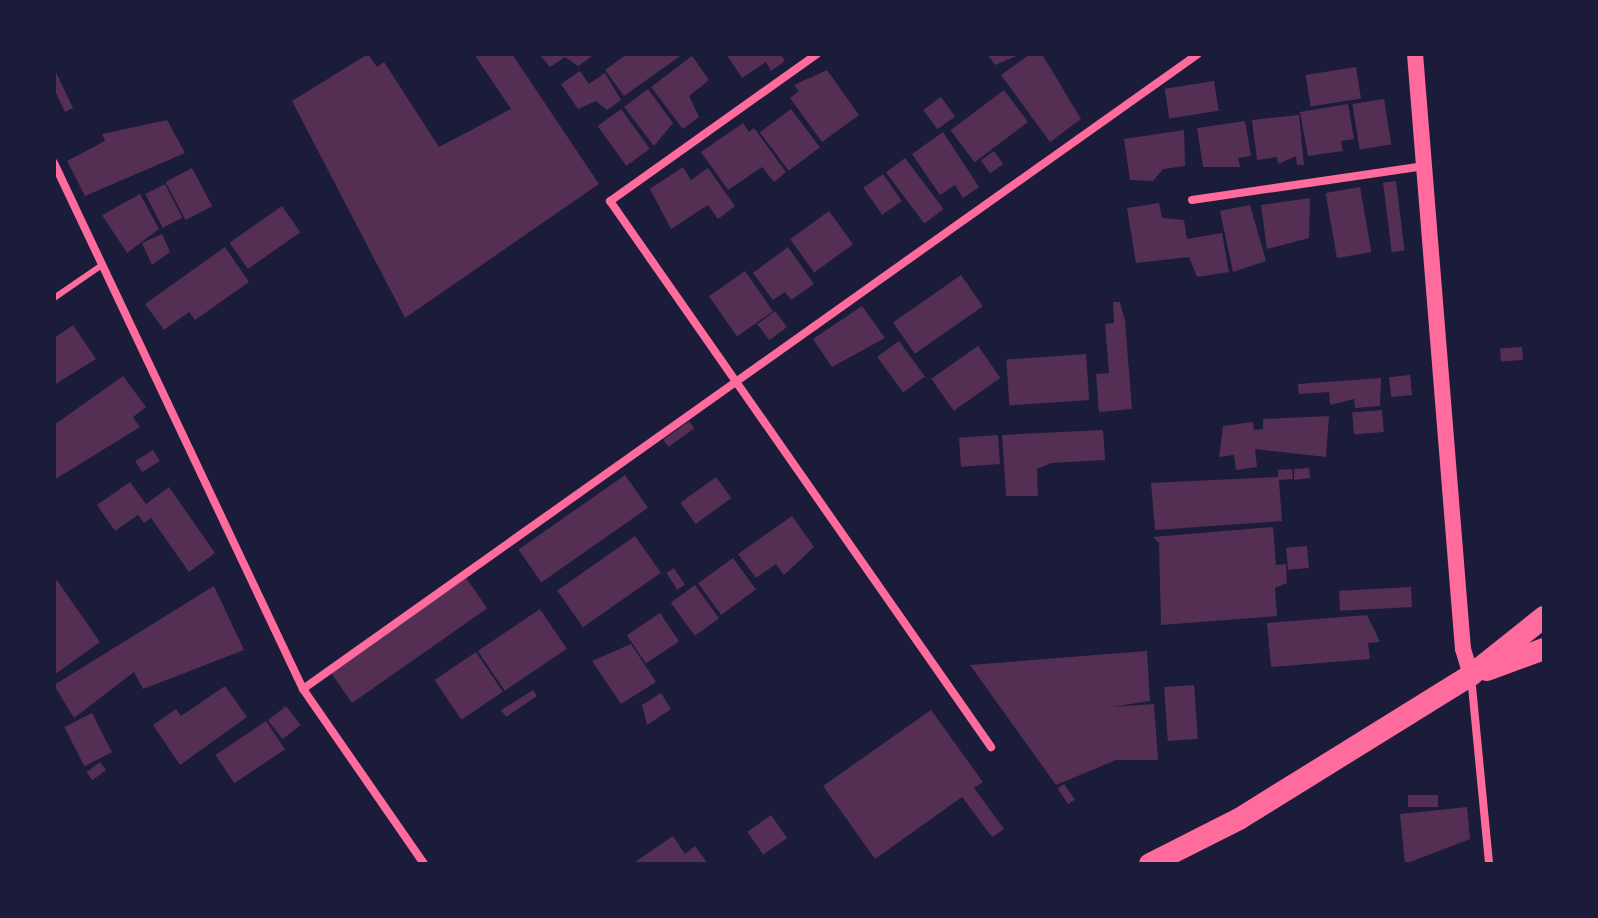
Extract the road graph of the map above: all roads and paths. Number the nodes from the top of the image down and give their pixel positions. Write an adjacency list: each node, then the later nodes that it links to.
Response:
1 (817, 54): 9 (street)
2 (1198, 54): 9 (street)
3 (1415, 54): 5 (main road)
4 (54, 163): 7 (street)
5 (1426, 166): 6 (street); 12 (main road)
6 (1192, 200)
7 (102, 265): 8 (lane); 13 (street)
8 (54, 298)
9 (735, 385): 13 (street); 14 (street)
10 (1544, 617): 12 (highway)
11 (1544, 649): 12 (highway)
12 (1471, 675): 16 (highway); 17 (street)
13 (303, 689): 15 (street)
14 (991, 747)
15 (424, 864)
16 (1150, 864)
17 (1489, 864)

